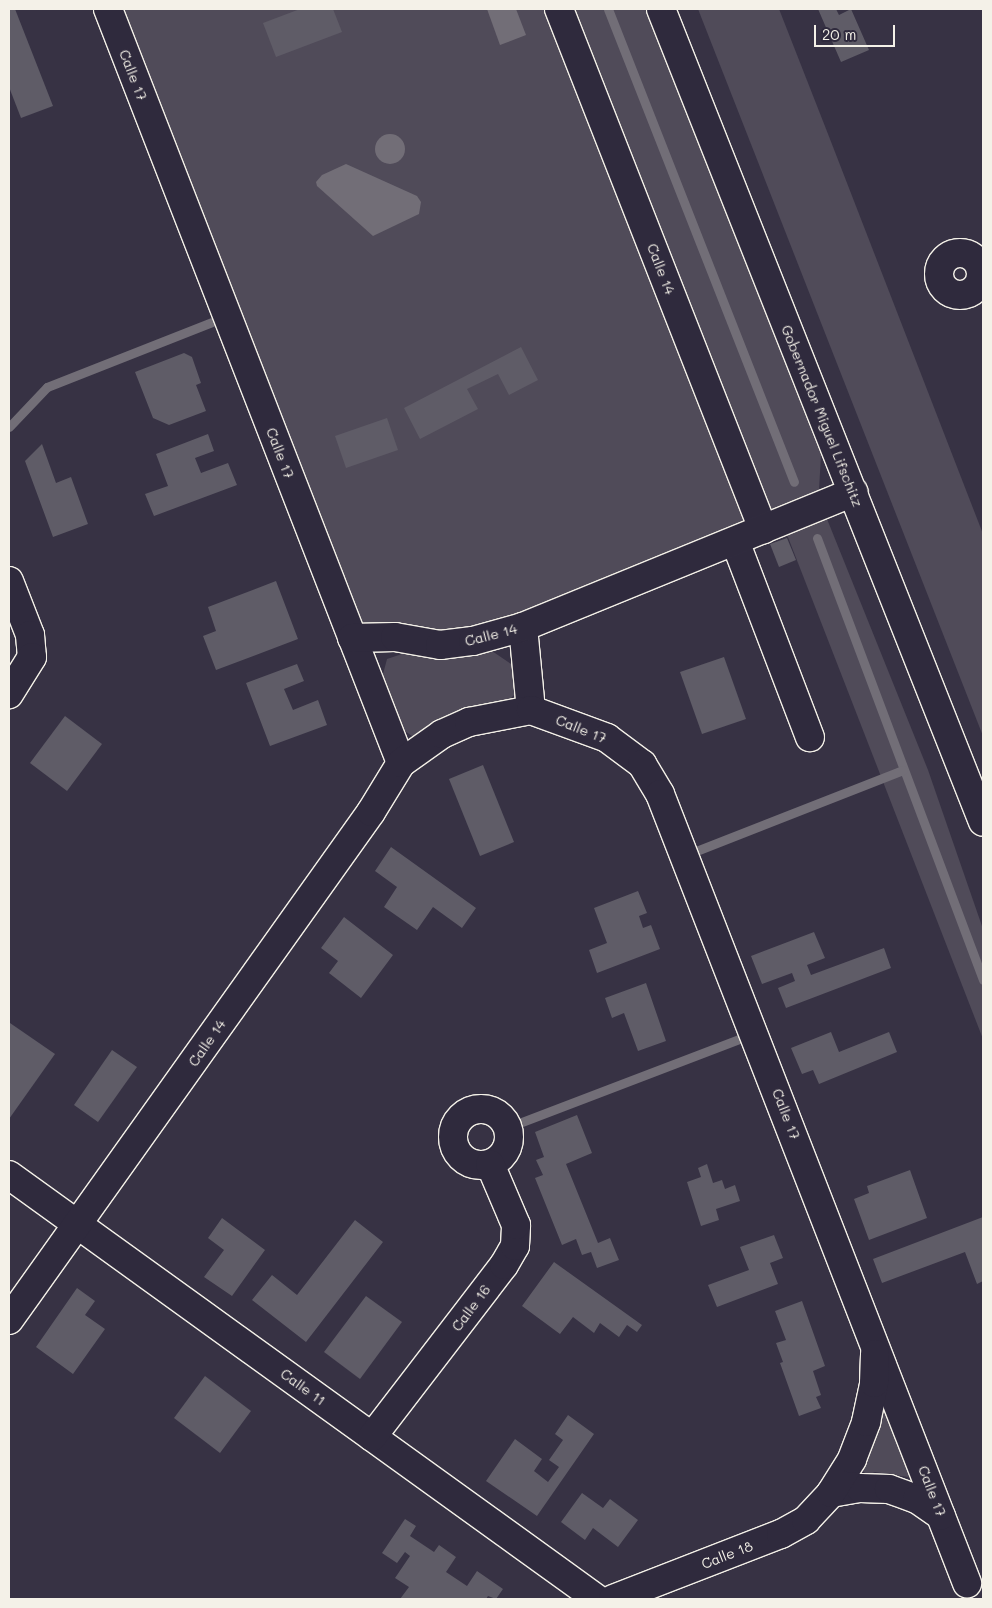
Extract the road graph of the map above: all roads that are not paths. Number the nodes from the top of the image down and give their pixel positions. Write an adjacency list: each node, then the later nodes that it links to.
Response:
1 (108, 9): 9 (street, Calle 17)
2 (559, 9): 5 (street, Calle 14)
3 (661, 9): 4 (street, Gobernador Miguel Lifschitz)
4 (852, 492): 5 (street, Calle 14); 14 (street, Gobernador Miguel Lifschitz)
5 (762, 529): 6 (street, Calle 14)
6 (734, 541): 8 (street, Calle 14); 12 (street)
7 (9, 581): 10 (street)
8 (523, 627): 9 (street, Calle 14); 11 (street)
9 (352, 638): 13 (street, Calle 17)
10 (9, 694)
11 (531, 710): 13 (street); 19 (street, Calle 17)
12 (810, 737)
13 (401, 763): 17 (street, Calle 14)
14 (983, 822)
15 (490, 1164): 20 (street, Calle 16)
16 (9, 1175): 17 (street, Calle 11)
17 (77, 1224): 18 (street, Calle 14); 20 (street, Calle 11)
18 (9, 1320)
19 (875, 1342): 21 (street, Calle 18); 22 (street, Calle 17)
20 (372, 1437): 24 (street, Calle 11)
21 (831, 1493): 22 (street); 25 (street, Calle 18)
22 (941, 1516): 23 (street, Calle 17)
23 (968, 1588)
24 (597, 1599)
25 (612, 1599)

